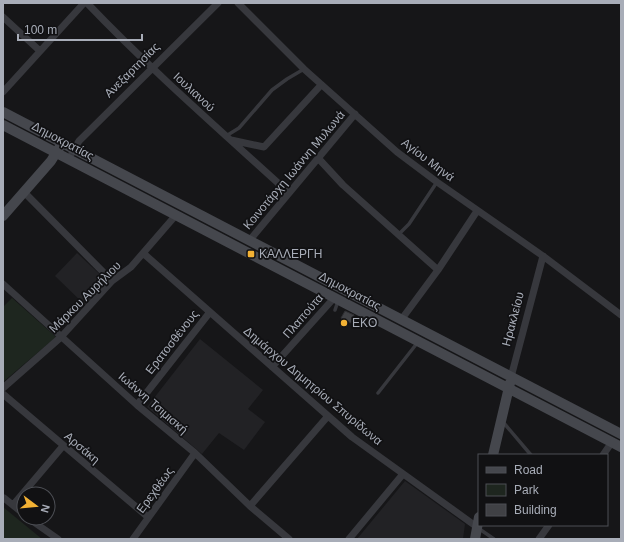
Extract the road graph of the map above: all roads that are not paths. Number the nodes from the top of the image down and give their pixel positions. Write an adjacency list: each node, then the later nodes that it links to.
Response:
1 (85, 3): 5 (street); 6 (street, Ιουλιανού)
2 (218, 3): 6 (street, Ανεξαρτησίας)
3 (238, 3): 7 (street, Αγίου Μηνά)
4 (3, 17): 5 (street)
5 (40, 51): 9 (street)
6 (152, 68): 13 (street, Ιουλιανού); 15 (street, Ανεξαρτησίας)
7 (304, 70): 8 (street, Αγίου Μηνά); 13 (lane)
8 (322, 85): 11 (street, Αγίου Μηνά); 13 (street)
9 (3, 92)
10 (3, 112): 14 (main road, Δημοκρατίας)
11 (355, 114): 17 (street, Κοινοτάρχη Ιωάννη Μυλωνά); 19 (street, Αγίου Μηνά)
12 (3, 125): 16 (main road, Δημοκρατίας)
13 (228, 138): 21 (street, Ιουλιανού)
14 (62, 143): 15 (main road, Δημοκρατίας); 16 (main road)
15 (74, 149): 18 (street, Ανεξαρτησίας); 26 (main road, Δημοκρατίας)
16 (57, 153): 18 (main road, Δημοκρατίας); 20 (main road)
17 (318, 158): 21 (street, Κοινοτάρχη Ιωάννη Μυλωνά); 25 (street)
18 (68, 159): 24 (main road, Δημοκρατίας)
19 (437, 182): 22 (street, Αγίου Μηνά); 25 (lane)
20 (24, 192): 23 (main road); 30 (street)
21 (289, 193): 26 (street, Κοινοτάρχη Ιωάννη Μυλωνά)
22 (477, 211): 28 (street, Αγίου Μηνά); 29 (street)
23 (3, 216)
24 (176, 216): 27 (street, Μάρκου Αυρήλιου); 32 (main road, Δημοκρατίας)
25 (399, 235): 29 (street)
26 (249, 241): 35 (main road, Δημοκρατίας)
27 (143, 253): 30 (street, Μάρκου Αυρήλιου); 33 (street, Δημάρχου Δημητρίου Σπυρίδωνα)
28 (543, 256): 34 (street, Αγίου Μηνά); 39 (street, Ηρακλείου)
29 (438, 270): 35 (street)
30 (112, 281): 36 (street, Μάρκου Αυρήλιου)
31 (3, 284): 36 (street, Ιωάννη Τσιμισκή)
32 (336, 302): 37 (main road, Δημοκρατίας); 38 (street, Πλαπούτα)
33 (210, 312): 38 (street, Δημάρχου Δημητρίου Σπυρίδωνα); 44 (street, Ερατοσθένους)
34 (621, 315)
35 (402, 320): 39 (main road, Δημοκρατίας)
36 (61, 337): 40 (street, Μάρκου Αυρήλιου); 44 (street, Ιωάννη Τσιμισκή)
37 (418, 342): 41 (main road, Δημοκρατίας); 42 (lane)
38 (272, 367): 45 (street, Δημάρχου Δημητρίου Σπυρίδωνα)
39 (512, 377): 41 (main road, Ηρακλείου); 47 (main road, Δημοκρατίας)
40 (3, 388)
41 (509, 389): 46 (main road, Ηρακλείου); 48 (main road, Δημοκρατίας)
42 (378, 393)
43 (3, 394): 49 (street, Αρσάκη)
44 (136, 405): 50 (street, Ιωάννη Τσιμισκή)
45 (328, 416): 54 (street, Δημάρχου Δημητρίου Σπυρίδωνα); 57 (street)
46 (501, 419): 51 (main road, Ηρακλείου); 52 (lane)
47 (621, 434)
48 (617, 445): 53 (street)
49 (63, 446): 56 (street); 59 (street, Αρσάκη)
50 (195, 453): 57 (street, Ιωάννη Τσιμισκή); 59 (street, Ερεχθέως)
51 (493, 454)
52 (530, 454)
53 (604, 454)
54 (403, 474): 60 (street, Δημάρχου Δημητρίου Σπυρίδωνα); 67 (street)
55 (4, 498): 56 (street)
56 (13, 505): 58 (street)
57 (250, 506): 66 (street, Ιωάννη Τσιμισκή)
58 (16, 507)
59 (148, 517): 65 (street, Ερεχθέως)
60 (478, 522): 68 (main road)
61 (39, 526): 64 (street)
62 (482, 526): 69 (lane)
63 (548, 526): 70 (street)
64 (58, 539)
65 (133, 539)
66 (289, 539)
67 (349, 539)
68 (475, 539)
69 (494, 539)
70 (539, 539)

